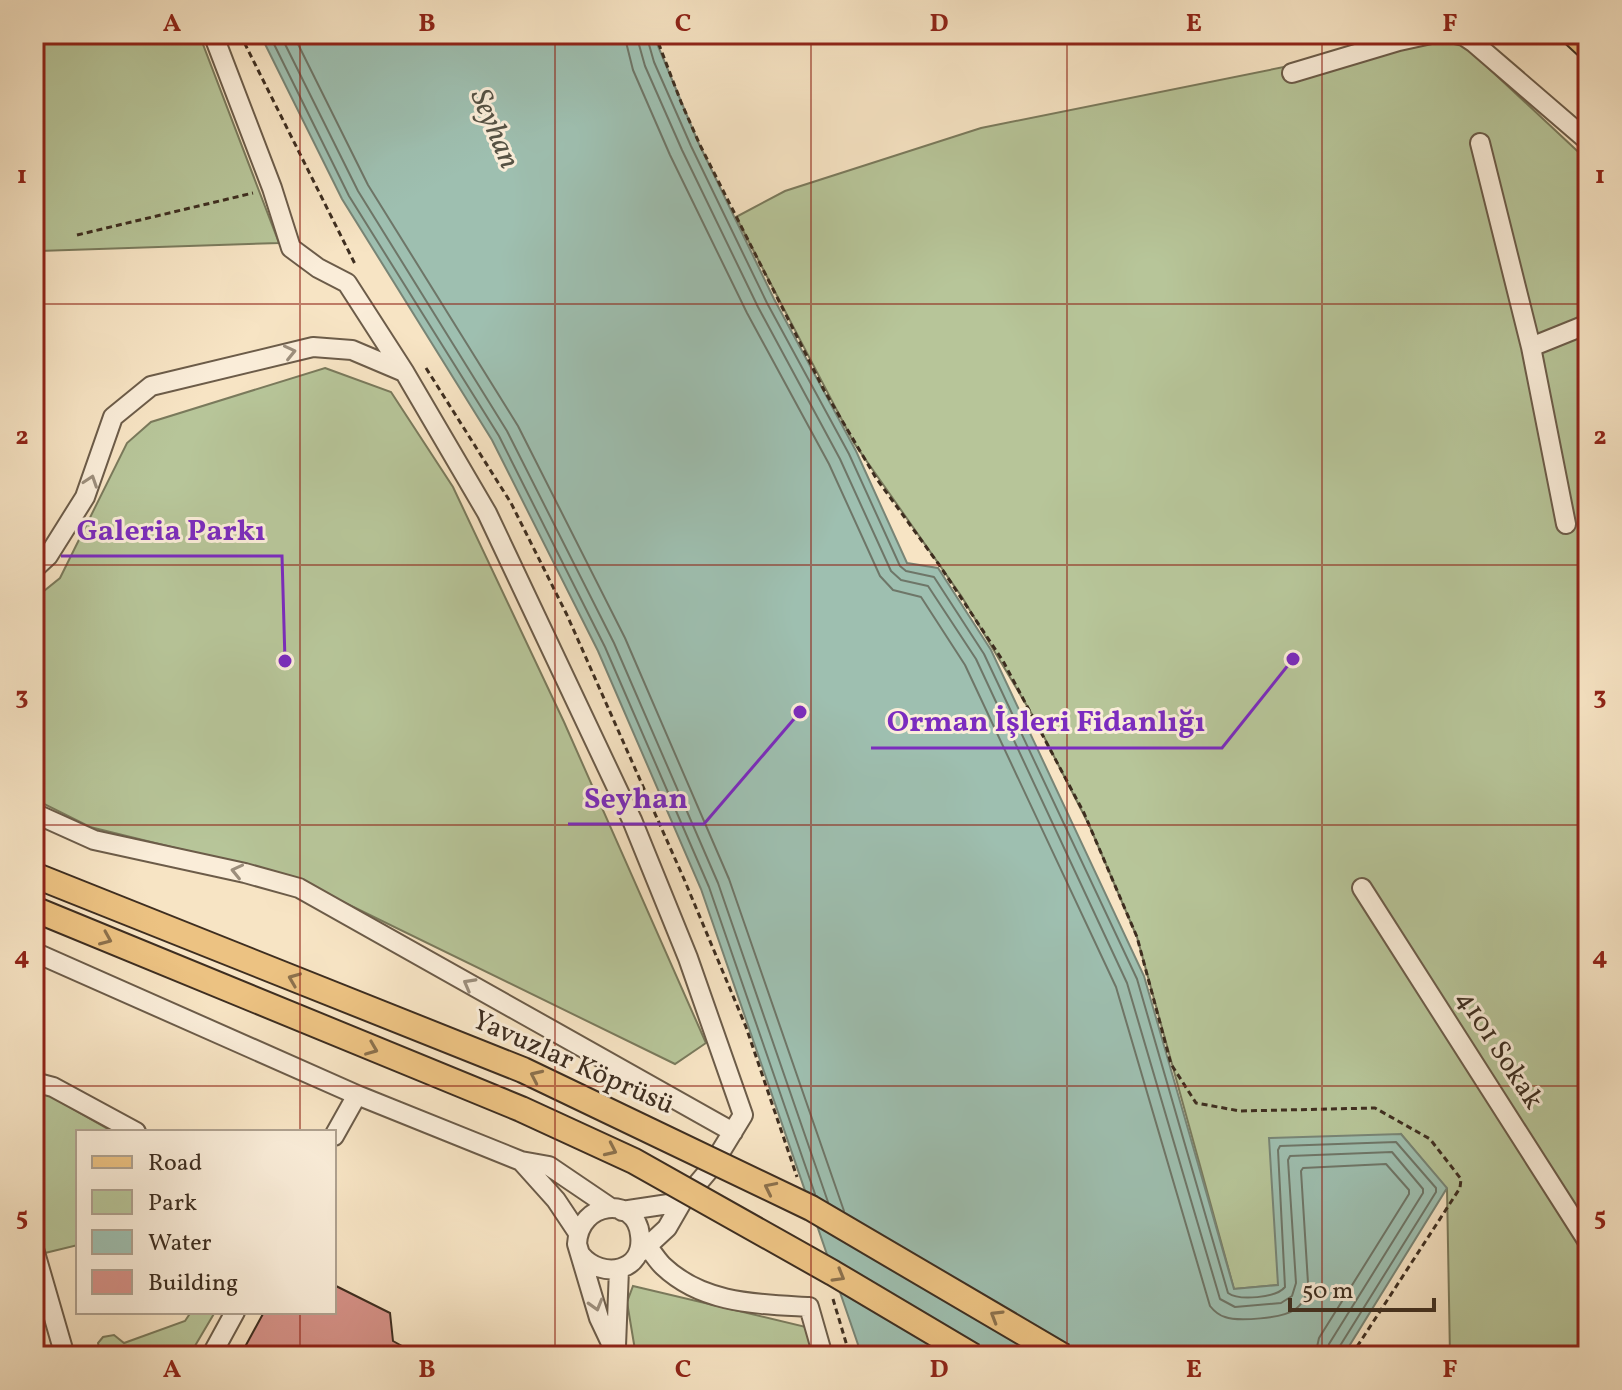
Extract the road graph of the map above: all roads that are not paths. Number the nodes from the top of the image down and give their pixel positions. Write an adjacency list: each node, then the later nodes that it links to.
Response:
1 (213, 34): 11 (street)
2 (1431, 34): 6 (street)
3 (1455, 34): 7 (street)
4 (1574, 34): 5 (main road)
5 (1588, 47)
6 (1292, 73)
7 (1588, 141)
8 (1480, 143): 10 (street)
9 (1588, 324): 10 (street)
10 (1531, 347): 12 (street)
11 (405, 373): 13 (street, one-way to 11); 23 (street)
12 (1566, 524)
13 (34, 569)
14 (34, 813): 23 (street, one-way to 14)
15 (34, 875): 39 (main road, Yavuzlar Köprüsü, one-way to 15, bridge)
16 (1362, 888): 28 (street, 4101 Sokak)
17 (34, 909): 38 (main road, one-way to 38, bridge)
18 (34, 952): 20 (street)
19 (34, 1082): 21 (street)
20 (357, 1095): 22 (street); 24 (street)
21 (132, 1130)
22 (336, 1132)
23 (733, 1132): 25 (street)
24 (521, 1161): 26 (street); 27 (street)
25 (682, 1202): 26 (street); 29 (street)
26 (617, 1209): 27 (street); 29 (street)
27 (578, 1233): 31 (street)
28 (1588, 1242)
29 (642, 1246): 32 (street); 37 (street)
30 (34, 1249): 35 (street)
31 (581, 1255): 32 (street); 34 (street, one-way to 34)
32 (619, 1269): 34 (street)
33 (234, 1314): 36 (street)
34 (617, 1354)
35 (65, 1356)
36 (211, 1356)
37 (823, 1356)
38 (973, 1356)
39 (1063, 1356)

